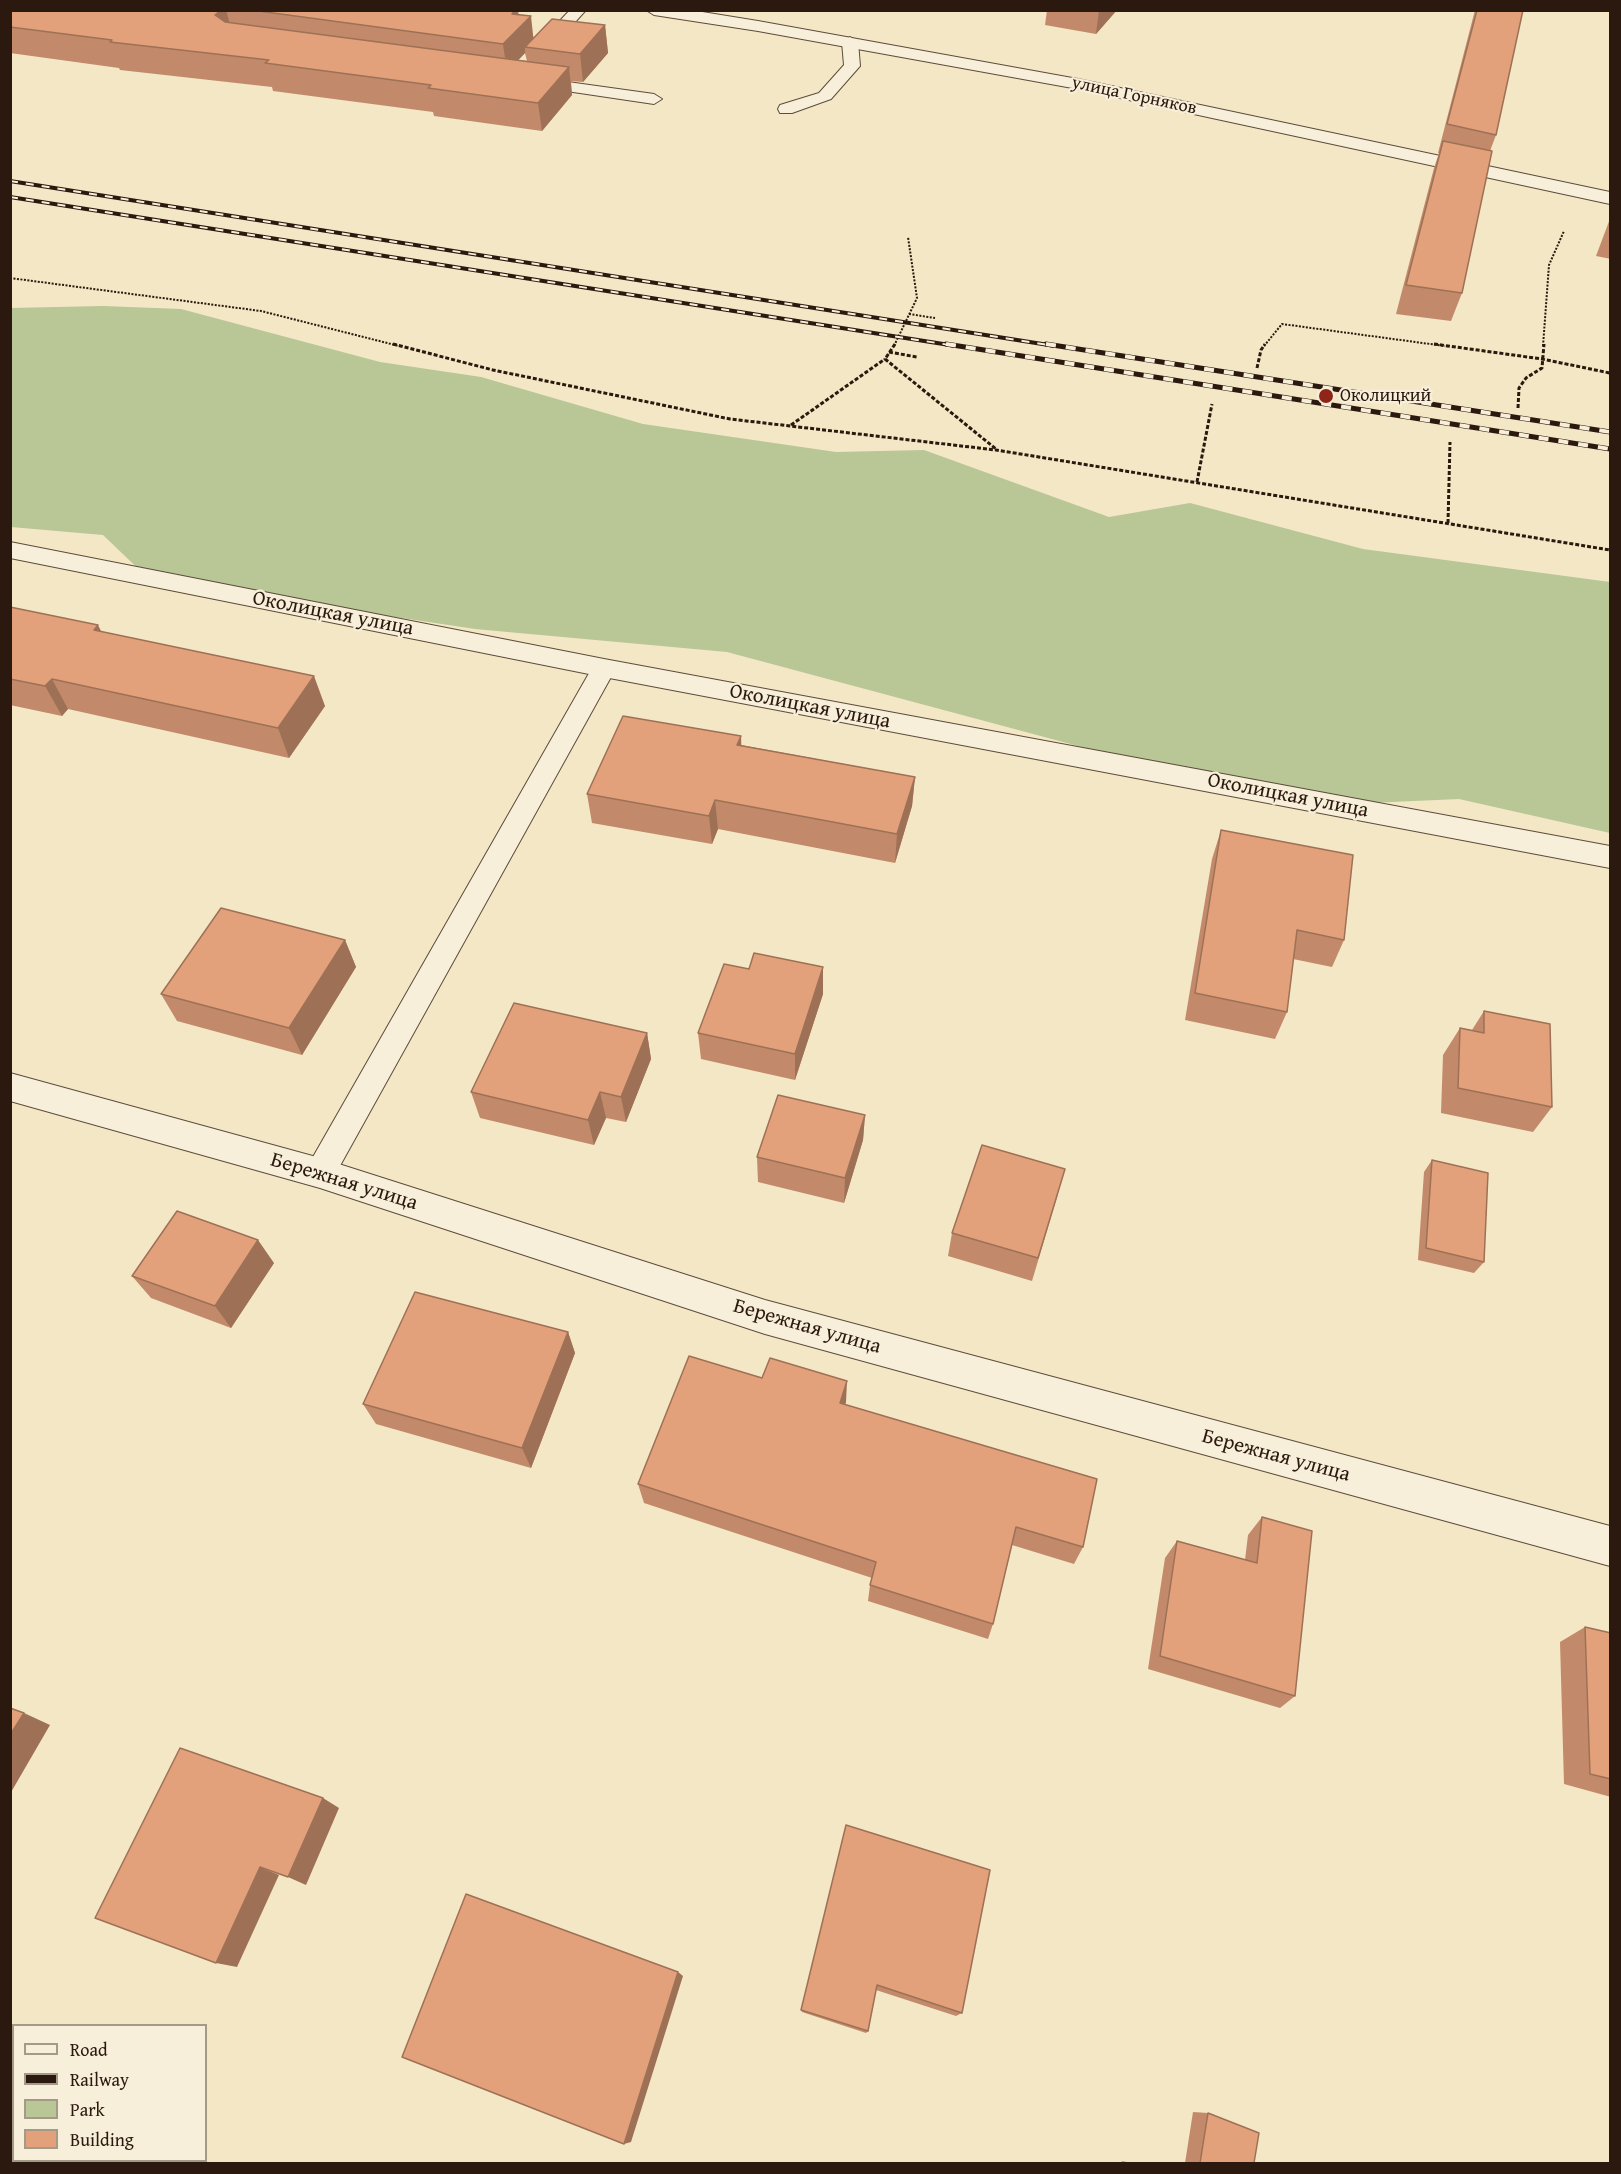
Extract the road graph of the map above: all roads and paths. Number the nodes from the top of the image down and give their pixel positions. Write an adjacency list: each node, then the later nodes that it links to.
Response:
1 (579, 10): 4 (lane)
2 (654, 10): 3 (street, улица Горняков)
3 (850, 42): 7 (lane); 8 (street, улица Горняков)
4 (529, 62)
5 (513, 79): 6 (lane)
6 (654, 99)
7 (786, 109)
8 (1581, 191): 9 (street, улица Горняков); 16 (path)
9 (1611, 198)
10 (908, 237): 12 (path)
11 (10, 278): 22 (path)
12 (909, 314): 13 (path); 14 (path)
13 (935, 318)
14 (889, 352): 15 (path); 17 (path)
15 (917, 357)
16 (1542, 359): 18 (path); 19 (path); 21 (path)
17 (885, 360): 22 (path); 24 (path)
18 (1257, 368)
19 (1611, 373)
20 (1212, 404): 25 (path)
21 (1518, 408)
22 (791, 426): 24 (path)
23 (1450, 442): 26 (path)
24 (996, 450): 25 (path)
25 (1197, 482): 26 (path)
26 (1448, 523): 27 (path)
27 (1611, 549)
28 (10, 550): 29 (street, Околицкая улица)
29 (604, 668): 30 (street, Околицкая улица); 32 (lane)
30 (1611, 857)
31 (10, 1087): 32 (street, Бережная улица)
32 (320, 1173): 33 (street, Бережная улица)
33 (1611, 1546)

